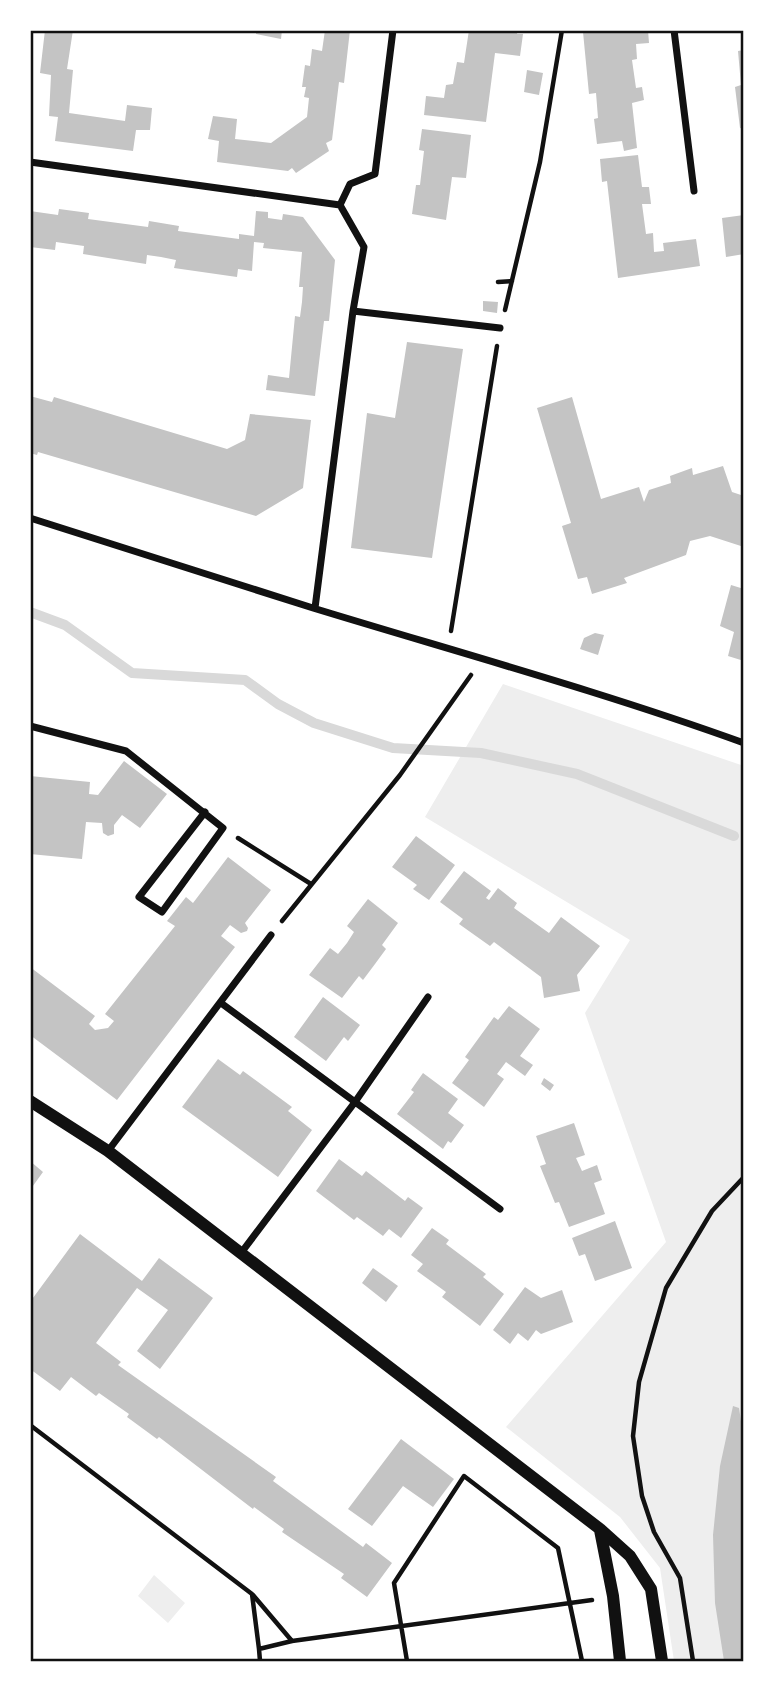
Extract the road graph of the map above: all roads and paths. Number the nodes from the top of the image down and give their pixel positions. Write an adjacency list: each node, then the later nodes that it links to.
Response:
1 (393, 30): 5 (street)
2 (674, 30): 4 (street)
3 (30, 162): 5 (street)
4 (694, 191)
5 (340, 205): 8 (street)
6 (512, 281): 7 (path)
7 (498, 282)
8 (353, 311): 9 (street); 11 (street)
9 (500, 328)
10 (30, 518): 11 (street)
11 (315, 608): 12 (street)
12 (484, 658): 14 (street); 17 (path)
13 (30, 726): 15 (street)
14 (744, 743)
15 (205, 812): 16 (street); 16 (street)
16 (223, 828): 17 (path)
17 (311, 884): 18 (path)
18 (271, 935): 20 (street)
19 (428, 997): 22 (street)
20 (221, 1003): 22 (street); 23 (street)
21 (30, 1101): 23 (street)
22 (355, 1101): 25 (street); 26 (street)
23 (108, 1150): 26 (street)
24 (744, 1177): 28 (path)
25 (500, 1209)
26 (240, 1253): 29 (street)
27 (30, 1424): 30 (path)
28 (642, 1496)
29 (600, 1529): 31 (street); 40 (street)
30 (252, 1594): 34 (path); 35 (path)
31 (612, 1596): 32 (path); 39 (street)
32 (570, 1603): 33 (path); 33 (path); 38 (path)
33 (402, 1626): 34 (path); 37 (path)
34 (292, 1641): 35 (path)
35 (259, 1649): 36 (path)
36 (260, 1661)
37 (407, 1661)
38 (582, 1661)
39 (620, 1661)
40 (662, 1661)

